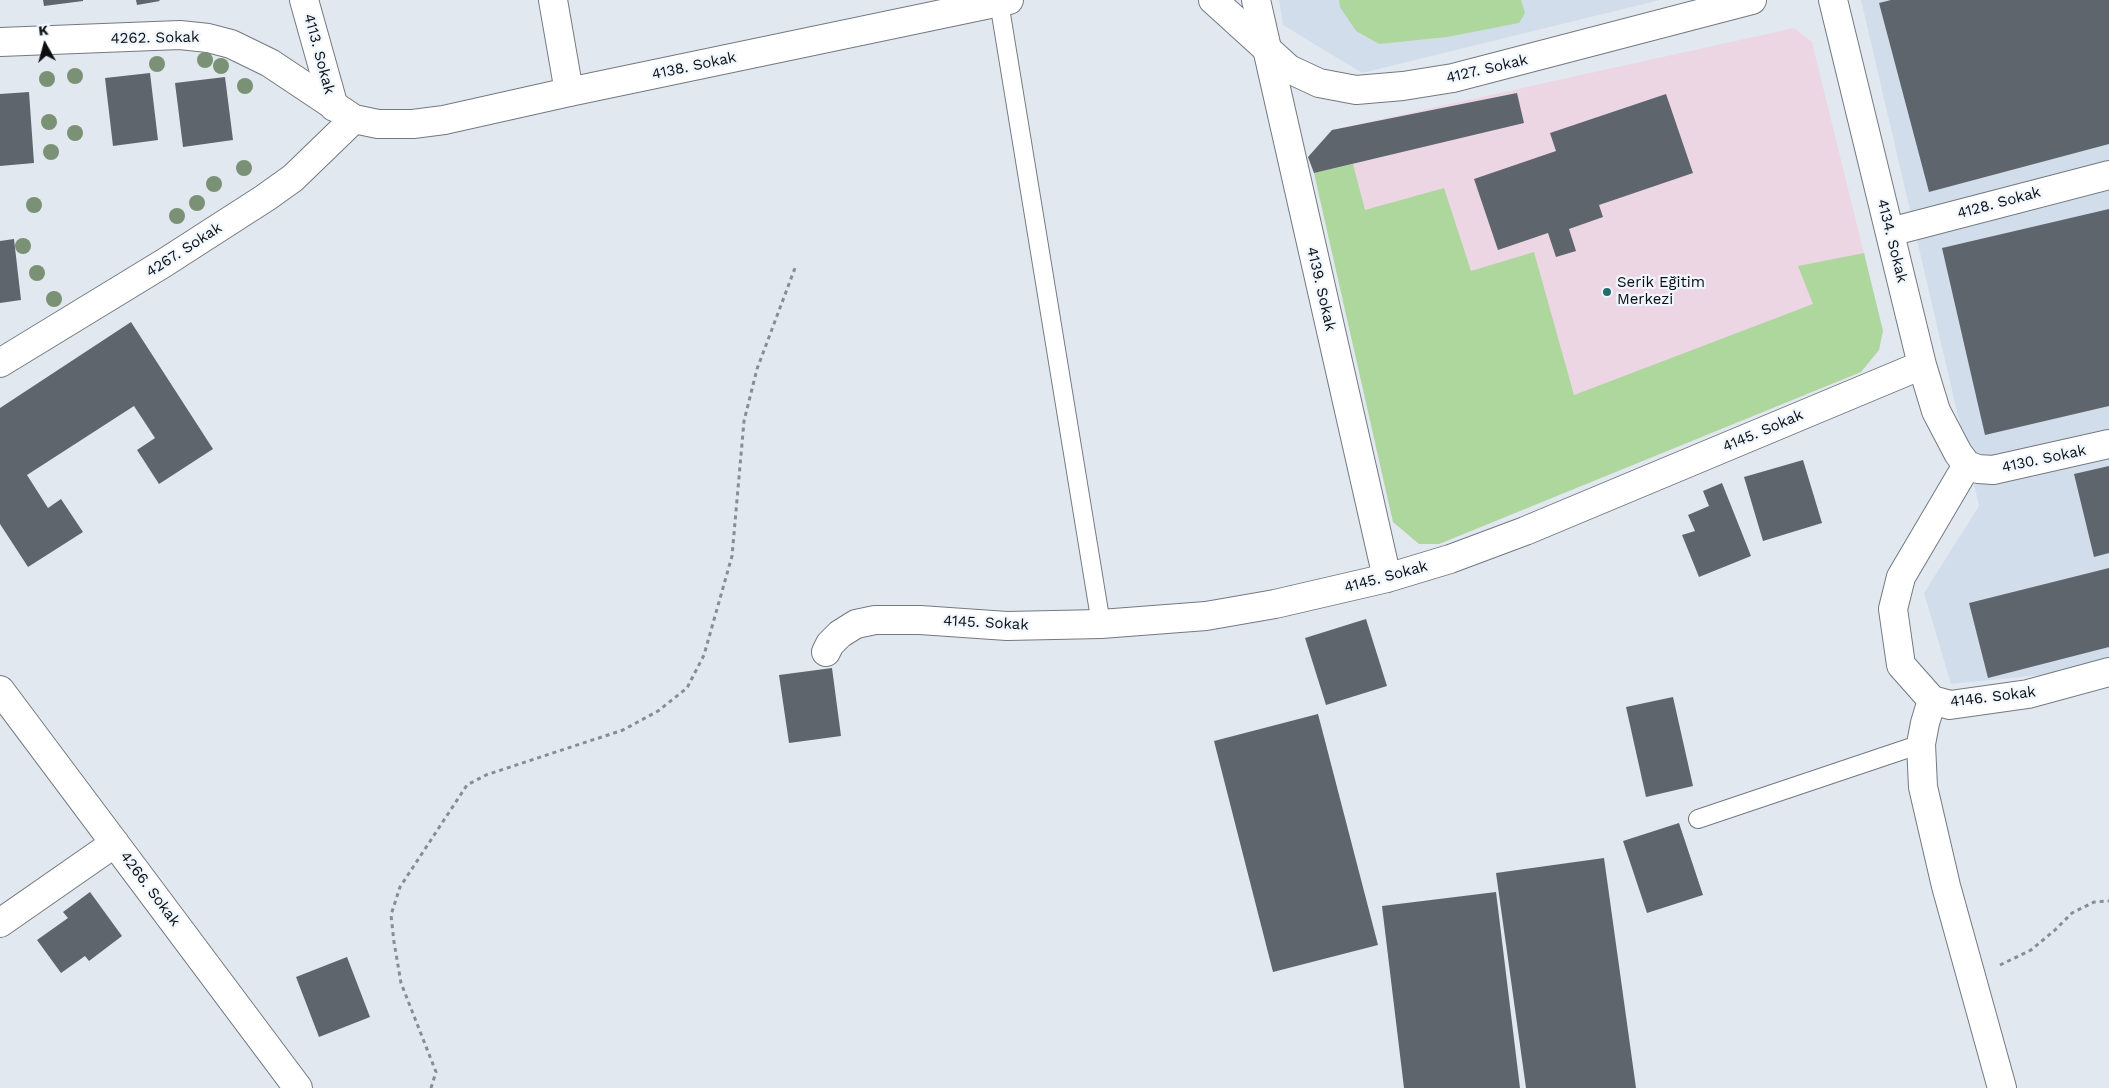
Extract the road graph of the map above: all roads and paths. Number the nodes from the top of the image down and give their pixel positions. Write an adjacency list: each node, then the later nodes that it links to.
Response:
1 (304, 0): 11 (street, 4113. Sokak)
2 (553, 0): 10 (street)
3 (1213, 0): 9 (street, 4127. Sokak)
4 (1256, 0): 9 (street, 4139. Sokak)
5 (1752, 0): 9 (street, 4127. Sokak)
6 (1833, 0): 13 (street, 4134. Sokak)
7 (1004, 1): 10 (street, 4138. Sokak); 20 (lane)
8 (0, 42): 11 (street, 4262. Sokak)
9 (1267, 48): 19 (street, 4139. Sokak)
10 (569, 92): 11 (street, 4138. Sokak)
11 (355, 117): 15 (street, 4267. Sokak)
12 (2109, 174): 13 (street, 4128. Sokak)
13 (1890, 232): 16 (street, 4134. Sokak)
14 (795, 268): 32 (path)
15 (0, 363)
16 (1922, 365): 18 (street, 4134. Sokak); 19 (street, 4145. Sokak)
17 (2109, 444): 18 (street, 4130. Sokak)
18 (1972, 467): 24 (street, 4146. Sokak)
19 (1387, 578): 20 (street, 4145. Sokak)
20 (1101, 624): 21 (street, 4145. Sokak)
21 (826, 652)
22 (2109, 672): 24 (street, 4146. Sokak)
23 (0, 690): 27 (street, 4266. Sokak)
24 (1932, 700): 25 (street)
25 (1920, 744): 26 (lane); 30 (street)
26 (1698, 819)
27 (116, 842): 29 (street); 31 (street, 4266. Sokak)
28 (2109, 901): 30 (path)
29 (0, 923)
30 (1971, 975): 33 (street)
31 (298, 1088)
32 (431, 1088)
33 (2002, 1088)

